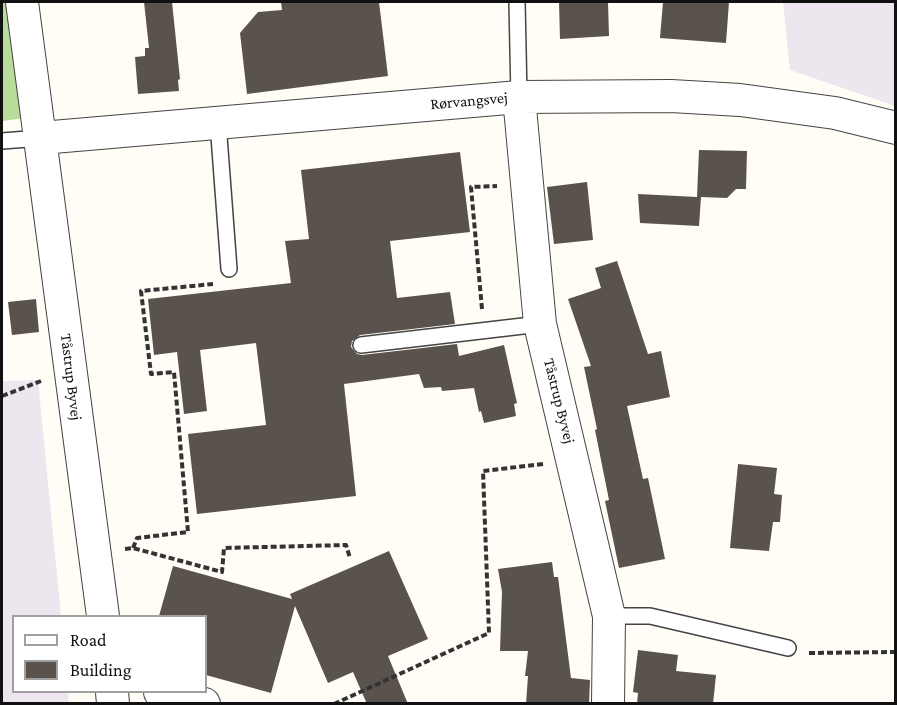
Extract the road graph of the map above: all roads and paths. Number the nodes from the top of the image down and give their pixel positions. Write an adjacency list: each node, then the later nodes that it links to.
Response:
1 (22, 2): 6 (street, Tåstrup Byvej)
2 (517, 2): 3 (lane)
3 (519, 97): 4 (street, Rørvangsvej); 5 (street, Rørvangsvej); 8 (street, Tåstrup Byvej)
4 (218, 123): 6 (street, Rørvangsvej); 9 (lane)
5 (896, 128)
6 (41, 138): 7 (lane); 13 (street, Tåstrup Byvej)
7 (2, 141)
8 (526, 185): 10 (street, Tåstrup Byvej); 11 (path)
9 (229, 269): 16 (path)
10 (540, 324): 11 (lane); 15 (street, Tåstrup Byvej)
11 (484, 331): 12 (lane)
12 (361, 345)
13 (70, 371): 14 (path); 17 (street, Tåstrup Byvej)
14 (2, 396)
15 (573, 460): 20 (street, Tåstrup Byvej); 25 (path)
16 (133, 548): 17 (path); 18 (path)
17 (94, 550): 19 (street, Tåstrup Byvej)
18 (350, 558)
19 (103, 615)
20 (609, 616): 21 (lane); 26 (street, Tåstrup Byvej)
21 (788, 648): 22 (path)
22 (896, 652)
23 (164, 693): 24 (street)
24 (204, 704)
25 (334, 704)
26 (608, 704)

